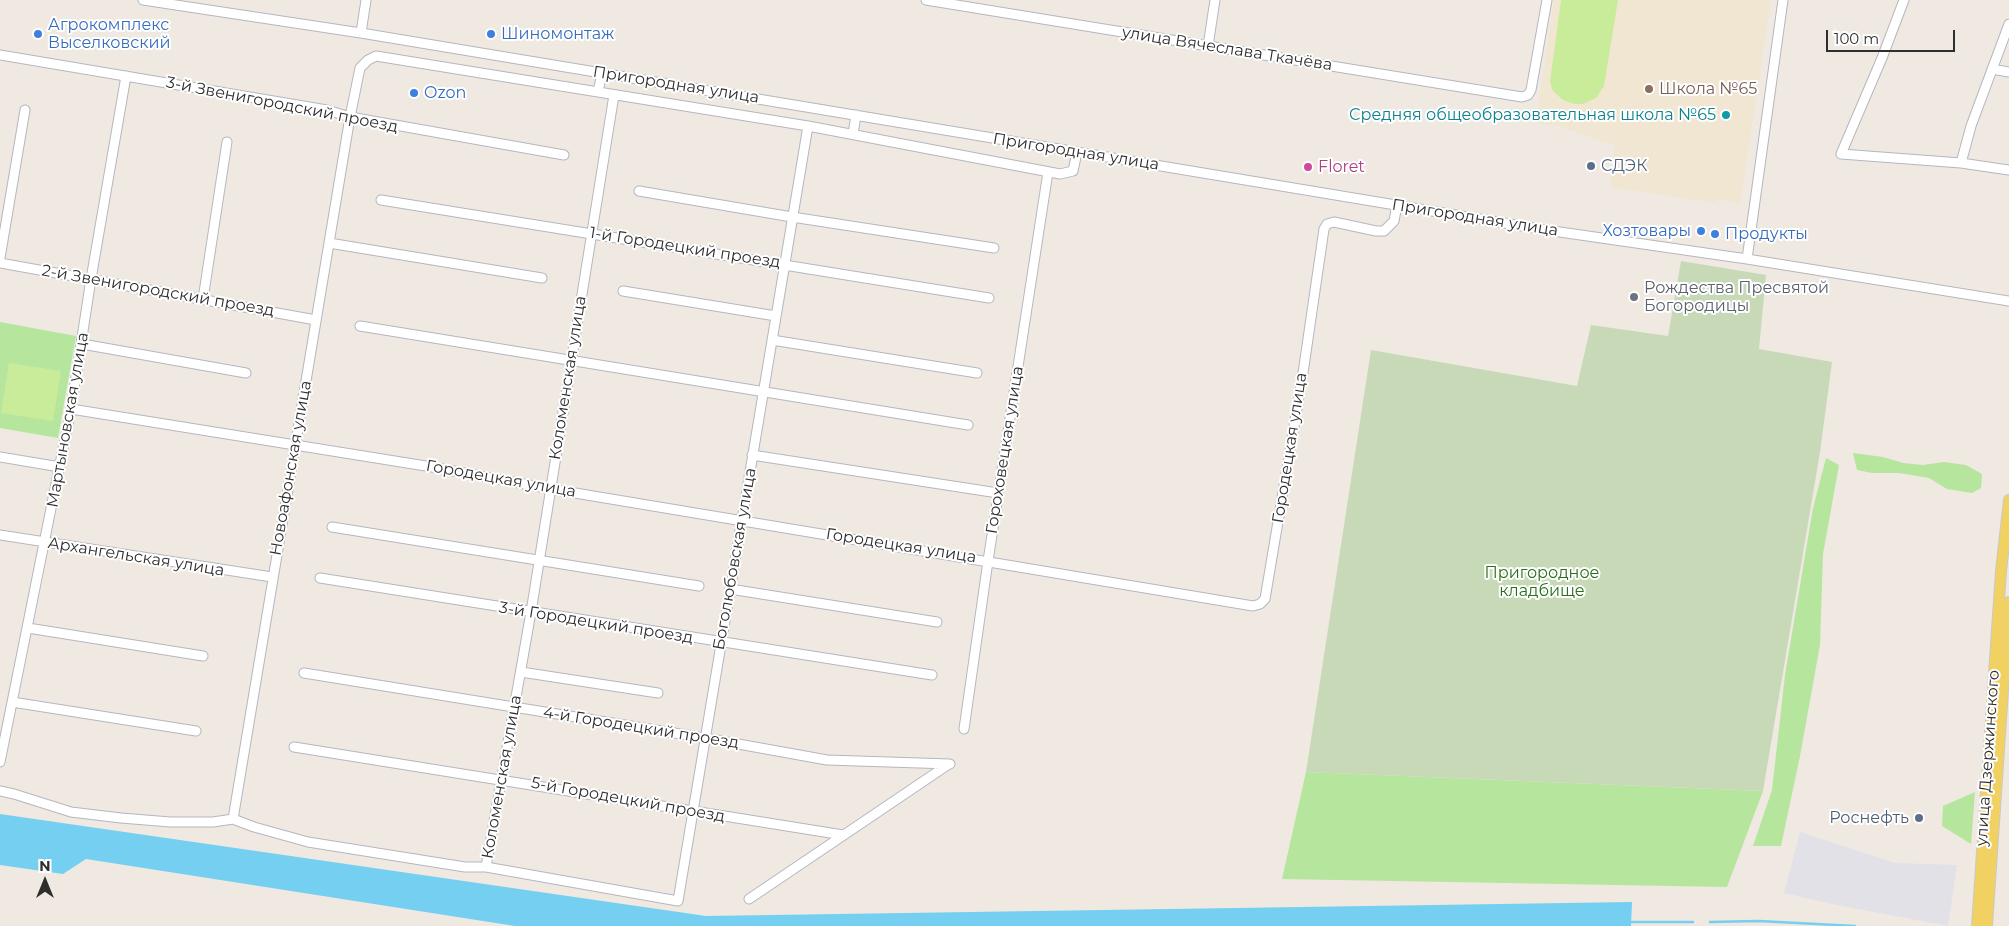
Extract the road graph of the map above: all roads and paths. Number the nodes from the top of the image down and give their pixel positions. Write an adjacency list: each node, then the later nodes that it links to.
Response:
1 (143, 0): 9 (street, Пригородная улица)
2 (366, 0): 9 (street)
3 (926, 0): 10 (street, улица Вячеслава Ткачёва)
4 (1215, 0): 10 (street)
5 (1546, 0): 10 (street, улица Вячеслава Ткачёва)
6 (1783, 0): 37 (street)
7 (1904, 0): 26 (street)
8 (2009, 24): 12 (street)
9 (361, 32): 14 (street, Пригородная улица)
10 (1208, 46)
11 (0, 55): 15 (street, 3-й Звенигородский проезд)
12 (1992, 69): 13 (street); 26 (street)
13 (2009, 72)
14 (602, 73): 16 (street); 19 (street, Пригородная улица)
15 (126, 76): 20 (street, 3-й Звенигородский проезд); 41 (street, Мартыновская улица)
16 (598, 92): 17 (street, Новоафонская улица); 20 (street, Новоафонская улица)
17 (614, 95): 21 (street, Новоафонская улица); 33 (street, Коломенская улица)
18 (25, 110): 36 (street)
19 (856, 115): 22 (street); 24 (street, Пригородная улица)
20 (350, 117): 25 (street, 3-й Звенигородский проезд); 34 (street, Новоафонская улица)
21 (808, 126): 22 (street, Новоафонская улица); 32 (street, Боголюбовская улица)
22 (853, 134): 28 (street, Новоафонская улица)
23 (227, 142): 44 (street)
24 (1076, 152): 28 (street, Новоафонская улица); 31 (street, Пригородная улица)
25 (564, 155)
26 (1961, 163): 27 (street)
27 (2009, 170)
28 (1048, 172): 62 (street, Гороховецкая улица)
29 (639, 191): 32 (street)
30 (381, 200): 33 (street, 1-й Городецкий проезд)
31 (1397, 205): 37 (street, Пригородная улица); 69 (street, Городецкая улица)
32 (792, 217): 35 (street); 39 (street, Боголюбовская улица)
33 (591, 233): 39 (street, 1-й Городецкий проезд); 51 (street, Коломенская улица)
34 (328, 243): 40 (street); 47 (street, Новоафонская улица)
35 (994, 248)
36 (0, 258)
37 (1746, 258): 45 (street, Пригородная улица)
38 (0, 263): 41 (street, 2-й Звенигородский проезд)
39 (785, 264): 43 (street, 1-й Городецкий проезд); 46 (street, Боголюбовская улица)
40 (542, 278)
41 (91, 279): 44 (street, 2-й Звенигородский проезд); 50 (street, Мартыновская улица)
42 (623, 291): 46 (street)
43 (989, 298)
44 (203, 300): 47 (street, 2-й Звенигородский проезд)
45 (2009, 301)
46 (776, 316): 49 (street, Боголюбовская улица)
47 (316, 320): 57 (street, Новоафонская улица)
48 (360, 326): 51 (street)
49 (772, 340): 53 (street); 54 (street, Боголюбовская улица)
50 (82, 344): 52 (street); 55 (street, Мартыновская улица)
51 (572, 359): 54 (street); 61 (street, Коломенская улица)
52 (246, 373)
53 (977, 373)
54 (763, 392): 56 (street); 58 (street, Боголюбовская улица)
55 (71, 409): 57 (street, Городецкая улица); 60 (street, Мартыновская улица)
56 (968, 425)
57 (295, 446): 61 (street, Городецкая улица); 70 (street, Новоафонская улица)
58 (752, 454): 62 (street); 64 (street, Боголюбовская улица)
59 (0, 457): 60 (street)
60 (60, 466): 67 (street, Мартыновская улица)
61 (551, 488): 64 (street, Городецкая улица); 68 (street, Коломенская улица)
62 (998, 493): 69 (street, Гороховецкая улица)
63 (2009, 500): 98 (main road, улица Дзержинского)
64 (741, 520): 69 (street, Городецкая улица); 73 (street, Боголюбовская улица)
65 (332, 527): 68 (street)
66 (0, 535): 67 (street, Архангельская улица)
67 (45, 543): 70 (street, Архангельская улица); 77 (street, Мартыновская улица)
68 (539, 561): 72 (street); 75 (street, Коломенская улица)
69 (988, 561): 86 (street, Гороховецкая улица)
70 (272, 577): 94 (street, Новоафонская улица)
71 (320, 578): 75 (street, 3-й Городецкий проезд)
72 (699, 586)
73 (730, 589): 76 (street); 78 (street, Боголюбовская улица)
74 (2009, 602): 99 (main road, улица Дзержинского)
75 (531, 612): 78 (street, 3-й Городецкий проезд); 80 (street, Коломенская улица)
76 (938, 622)
77 (28, 628): 79 (street); 84 (street, Мартыновская улица)
78 (721, 642): 82 (street, 3-й Городецкий проезд); 88 (street, Боголюбовская улица)
79 (203, 656)
80 (521, 672): 83 (street); 85 (street, Коломенская улица)
81 (304, 673): 85 (street, 4-й Городецкий проезд)
82 (932, 675)
83 (658, 693)
84 (12, 702): 87 (street); 90 (street, Мартыновская улица)
85 (515, 707): 88 (street, 4-й Городецкий проезд); 91 (street, Коломенская улица)
86 (964, 729)
87 (196, 731)
88 (705, 738): 93 (street, Боголюбовская улица); 95 (street, 4-й Городецкий проезд)
89 (294, 747): 91 (street, 5-й Городецкий проезд)
90 (0, 762)
91 (502, 779): 93 (street, 5-й Городецкий проезд); 96 (street, Коломенская улица)
92 (0, 791): 94 (street)
93 (692, 812): 95 (street, 5-й Городецкий проезд); 96 (street, Боголюбовская улица)
94 (233, 819): 96 (street)
95 (843, 835): 97 (street)
96 (486, 867)
97 (749, 898)
98 (1978, 926)
99 (1987, 926)

